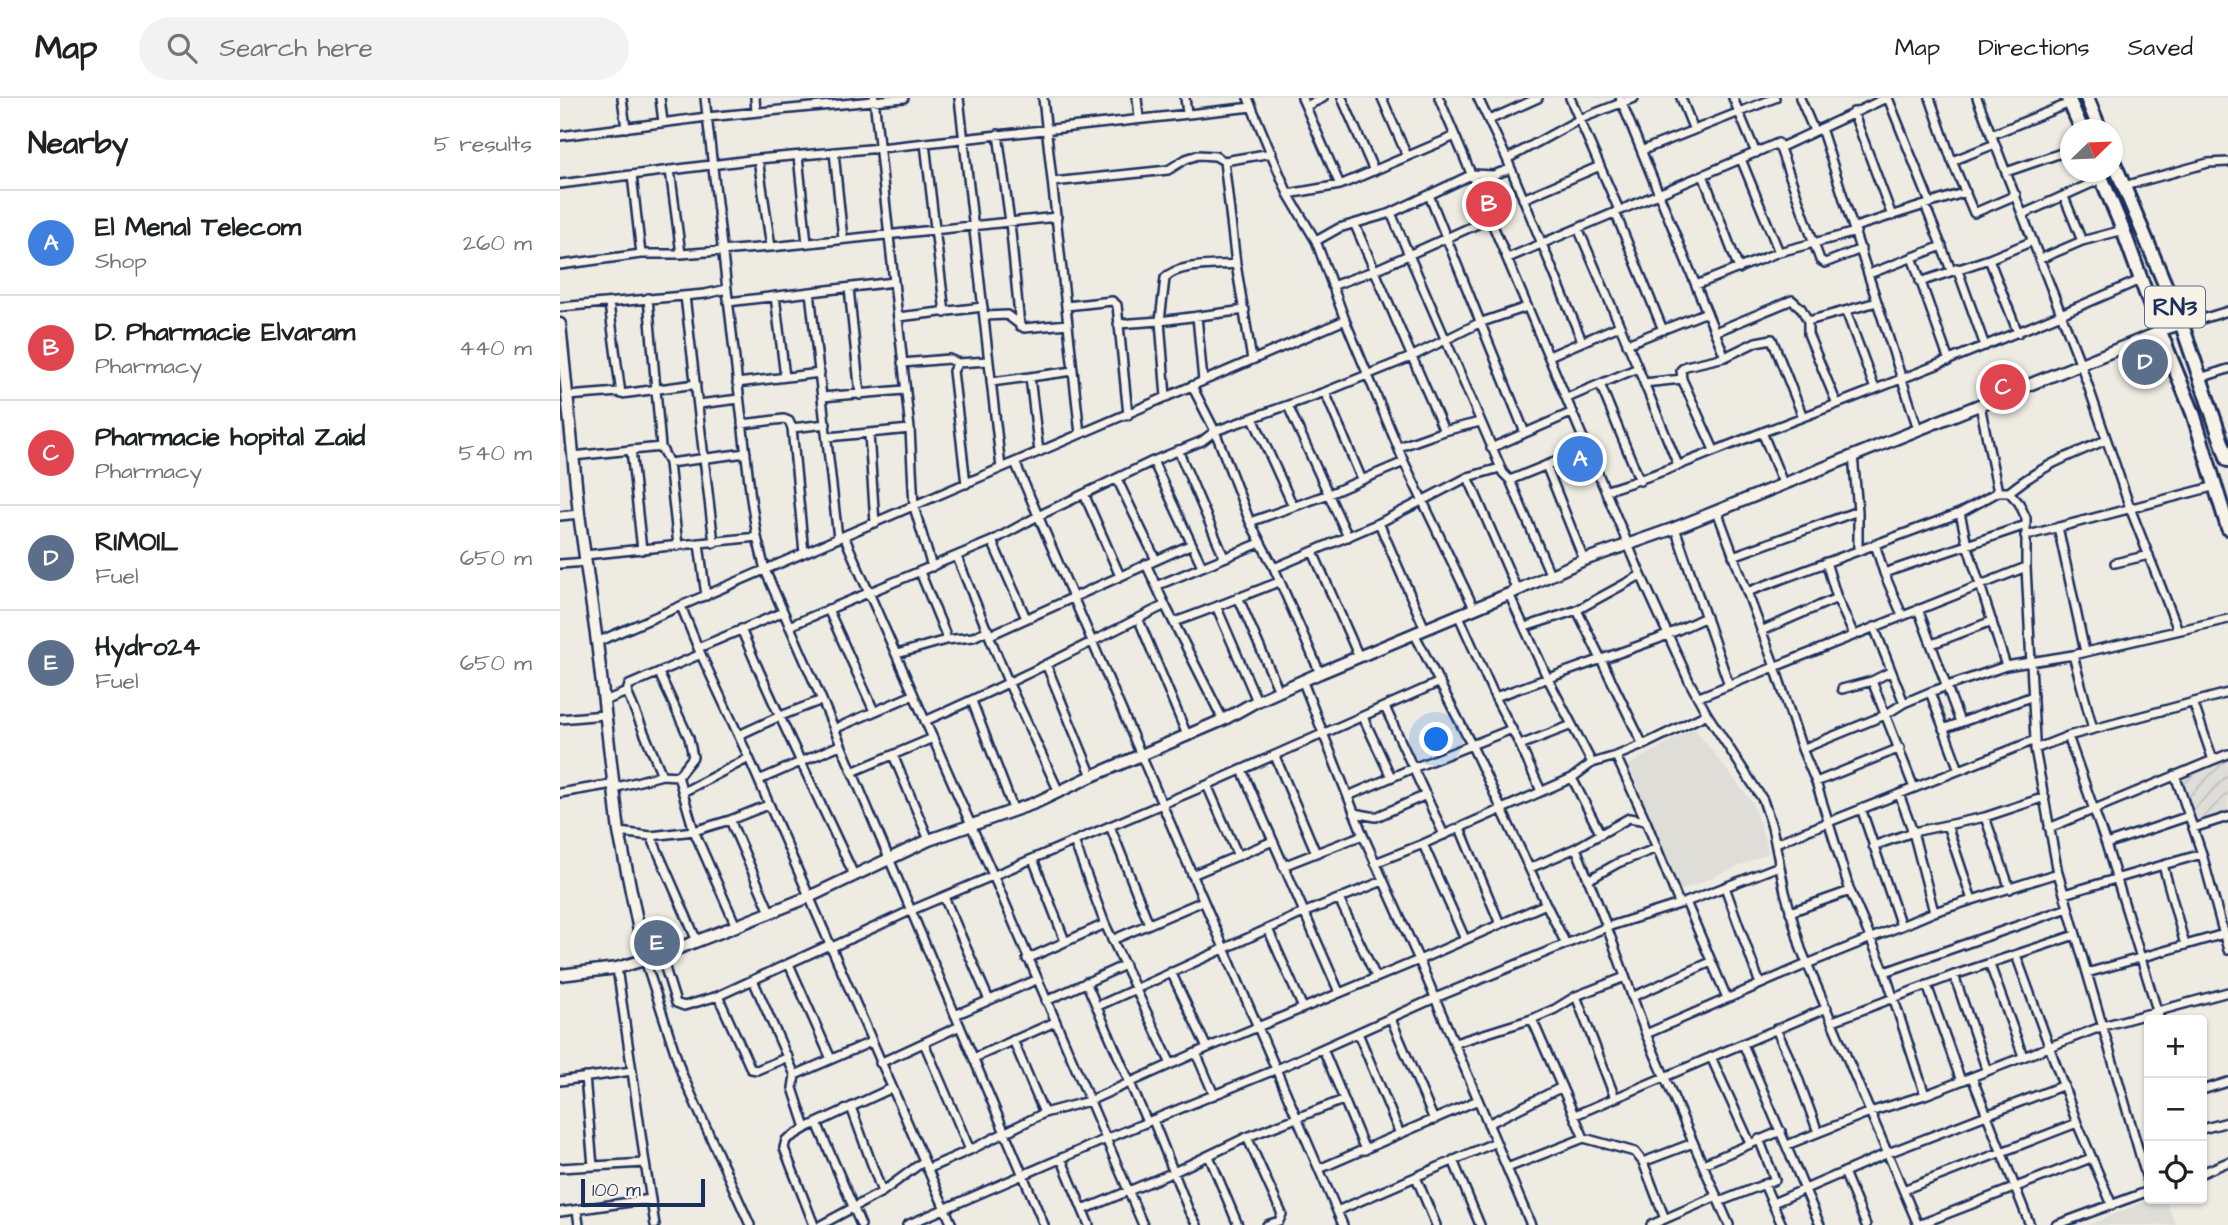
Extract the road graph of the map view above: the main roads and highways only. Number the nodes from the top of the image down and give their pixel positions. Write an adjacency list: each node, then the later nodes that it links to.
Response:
1 (2087, 98): 4 (highway)
2 (2069, 101): 3 (highway)
3 (2077, 119)
4 (2096, 119)
5 (2103, 182): 8 (highway, RN3)
6 (2122, 182): 7 (highway, RN3)
7 (2227, 456)
8 (2228, 528)

